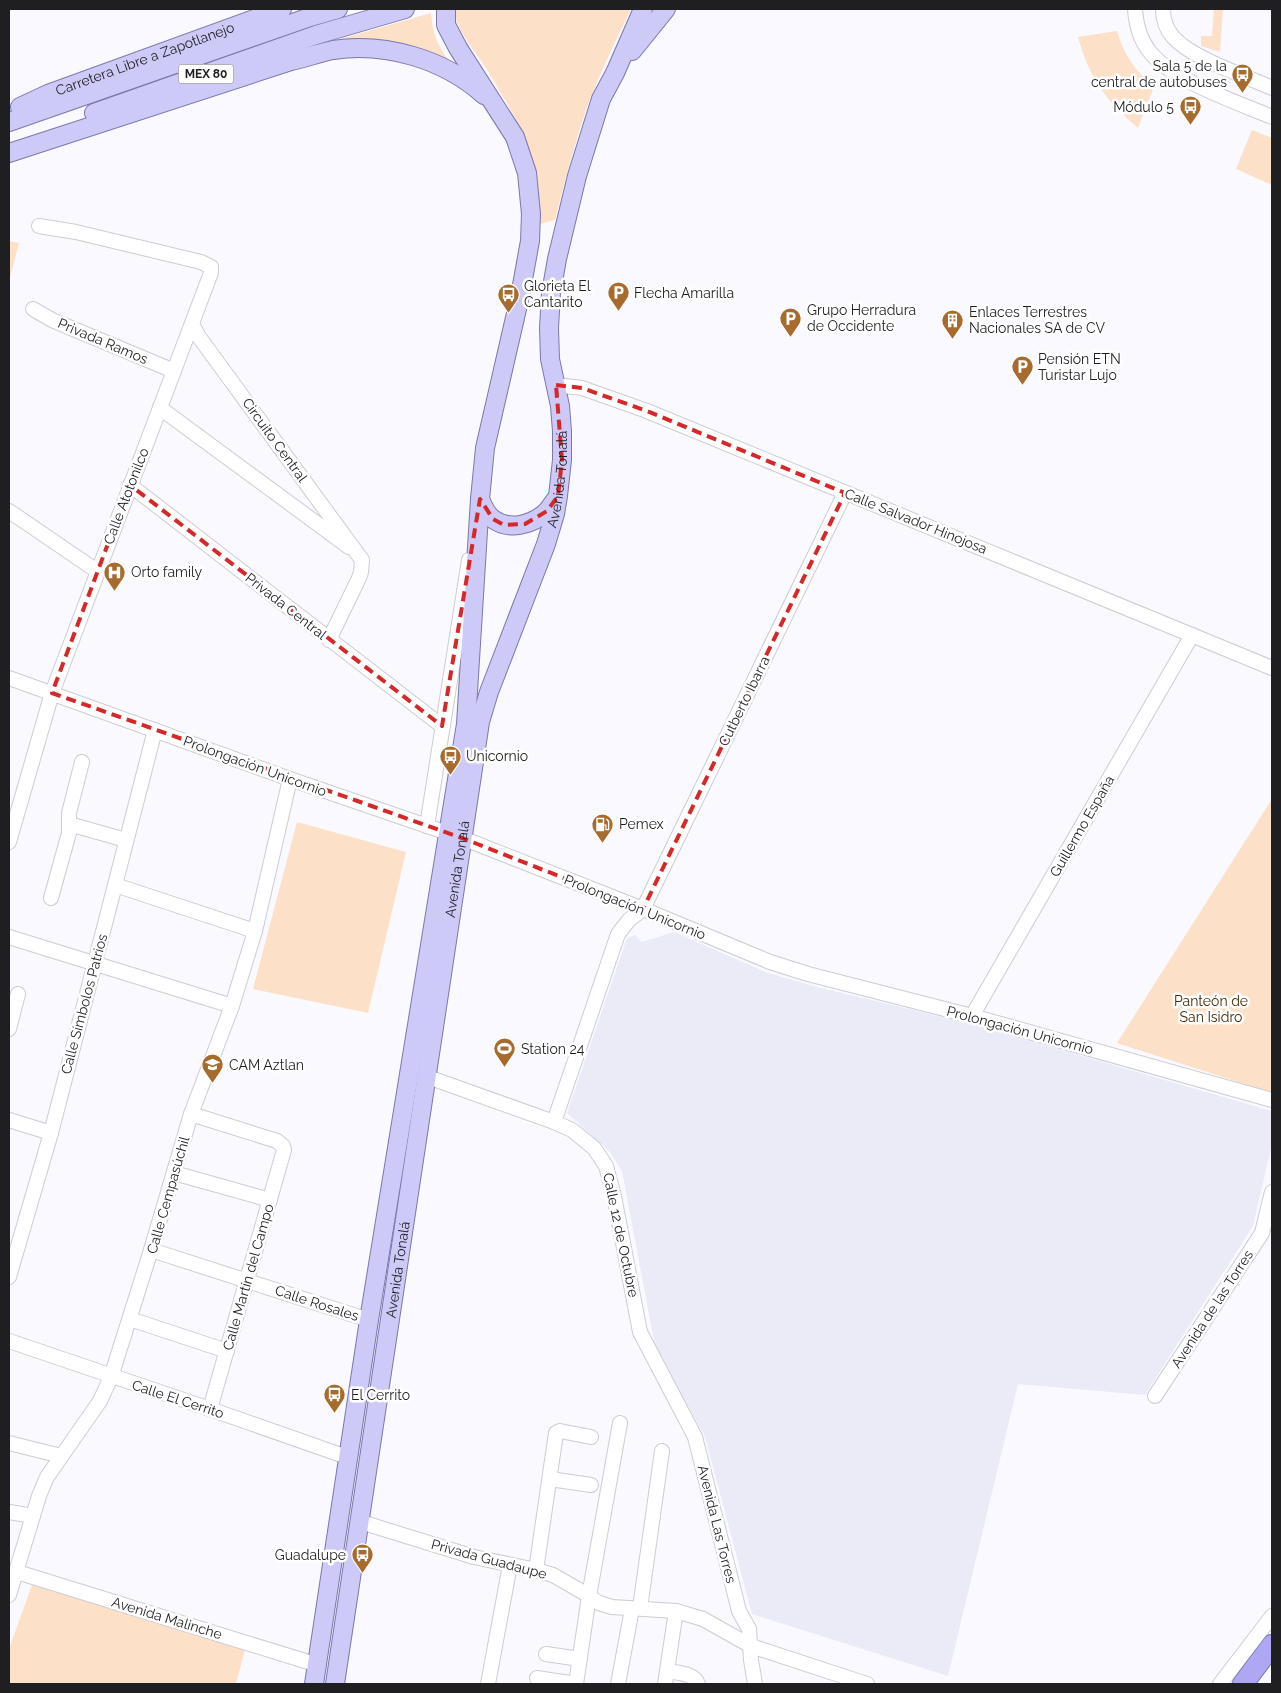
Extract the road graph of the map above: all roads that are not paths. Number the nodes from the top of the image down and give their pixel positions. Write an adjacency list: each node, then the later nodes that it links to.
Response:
1 (282, 9): 12 (main road, Carretera Libre a Zapotlanejo)
2 (338, 9): 14 (main road, Carretera Libre a Zapotlanejo / MEX 80)
3 (405, 9): 15 (main road, MEX 80)
4 (644, 9): 9 (main road)
5 (666, 9): 9 (main road)
6 (1135, 9): 13 (street)
7 (1162, 9): 10 (street)
8 (446, 17): 11 (main road)
9 (615, 73): 21 (main road, Avenida Tonalá)
10 (1272, 88)
11 (497, 107): 16 (main road); 26 (main road, Avenida Tonalá)
12 (9, 113)
13 (1272, 117)
14 (9, 122)
15 (9, 144)
16 (9, 153)
17 (39, 226): 19 (street, Calle Atotonilco)
18 (33, 309): 20 (street, Privada Ramos)
19 (192, 324): 20 (street, Calle Atotonilco); 28 (street, Circuito Central)
20 (174, 371): 22 (street, Calle Atotonilco)
21 (556, 385): 24 (street, Calle Salvador Hinojosa); 25 (main road, Avenida Tonalá)
22 (160, 408): 23 (street, Calle Atotonilco); 28 (street, Circuito Central)
23 (130, 485): 29 (street, Calle Atotonilco); 31 (street, Privada Central)
24 (845, 493): 30 (street, Calle Salvador Hinojosa); 46 (street, Cutberto Ibarra)
25 (558, 496): 26 (main road); 41 (main road, Avenida Tonalá)
26 (480, 507): 35 (street); 41 (main road, Avenida Tonalá)
27 (9, 511): 29 (street)
28 (359, 555): 31 (street)
29 (97, 571): 34 (street, Calle Atotonilco)
30 (1192, 635): 32 (street, Calle Salvador Hinojosa); 52 (street, Guillermo España)
31 (329, 640): 35 (street, Privada Central)
32 (1272, 668)
33 (9, 678): 34 (street, Prolongación Unicornio)
34 (52, 693): 36 (street, Prolongación Unicornio); 43 (street, Calle Atotonilco)
35 (442, 726): 40 (street)
36 (155, 730): 38 (street, Prolongación Unicornio); 42 (street, Calle Símbolos Patrios)
37 (82, 762): 39 (street)
38 (290, 779): 40 (street, Prolongación Unicornio); 47 (street, Calle Cempasúchil)
39 (69, 824): 42 (street); 45 (street)
40 (427, 826): 41 (street, Prolongación Unicornio)
41 (455, 835): 46 (street, Prolongación Unicornio); 54 (main road, Avenida Tonalá); 67 (main road, Avenida Tonalá)
42 (126, 840): 44 (street, Calle Símbolos Patrios)
43 (9, 842)
44 (115, 885): 47 (street); 49 (street, Calle Símbolos Patrios)
45 (51, 898)
46 (642, 909): 52 (street, Prolongación Unicornio); 58 (street)
47 (254, 931): 51 (street, Calle Cempasúchil)
48 (9, 937): 49 (street)
49 (96, 963): 51 (street); 59 (street, Calle Símbolos Patrios)
50 (18, 994): 53 (street)
51 (232, 1006): 56 (street, Calle Cempasúchil)
52 (972, 1016): 55 (street, Prolongación Unicornio)
53 (9, 1029)
54 (425, 1076): 58 (street, Calle 12 de Octubre); 84 (main road, Avenida Tonalá)
55 (1272, 1100)
56 (192, 1114): 60 (street, Calle Cempasúchil); 62 (street, Calle Martín del Campo)
57 (9, 1120): 59 (street)
58 (554, 1122): 75 (street, Calle 12 de Octubre)
59 (50, 1133): 64 (street, Calle Símbolos Patrios)
60 (174, 1173): 62 (street); 63 (street, Calle Cempasúchil)
61 (1272, 1192): 71 (street, Avenida de las Torres)
62 (270, 1200): 65 (street, Calle Martín del Campo)
63 (152, 1250): 65 (street, Calle Rosales); 66 (street, Calle Cempasúchil)
64 (9, 1277)
65 (246, 1280): 67 (street, Calle Rosales); 69 (street, Calle Martín del Campo)
66 (130, 1319): 69 (street); 70 (street, Calle Cempasúchil)
67 (369, 1320): 79 (main road, Avenida Tonalá)
68 (9, 1341): 70 (street, Calle El Cerrito)
69 (227, 1351): 72 (street, Calle Martín del Campo)
70 (111, 1377): 72 (street, Calle El Cerrito); 78 (street, Calle Cempasúchil)
71 (1155, 1396)
72 (210, 1409): 79 (street, Calle El Cerrito)
73 (620, 1423): 89 (street)
74 (591, 1437): 80 (street)
75 (695, 1437): 94 (street, Avenida Las Torres)
76 (9, 1443): 78 (street)
77 (662, 1451): 90 (street)
78 (61, 1456): 83 (street, Calle Cempasúchil)
79 (348, 1458): 97 (main road, Avenida Tonalá)
80 (550, 1479): 81 (street); 86 (street)
81 (591, 1486)
82 (9, 1512): 83 (street)
83 (34, 1516): 87 (street, Calle Cempasúchil)
84 (361, 1522): 85 (street, Privada Guadaupe); 101 (main road, Avenida Tonalá)
85 (510, 1565): 86 (street, Privada Guadaupe); 102 (street)
86 (536, 1570): 89 (street, Privada Guadaupe)
87 (17, 1572): 88 (street, Calle Cempasúchil); 97 (street, Avenida Malinche)
88 (10, 1590)
89 (589, 1596): 90 (street, Privada Guadaupe); 96 (street)
90 (636, 1609): 91 (street, Privada Guadaupe); 104 (street)
91 (676, 1611): 94 (street, Privada Guadaupe); 99 (street)
92 (1272, 1616): 108 (street)
93 (1272, 1645): 109 (highway)
94 (748, 1649): 106 (street, Avenida Las Torres); 107 (street, Privada Guadaupe)
95 (546, 1654): 96 (street)
96 (580, 1659): 103 (street)
97 (318, 1665): 100 (main road, Avenida Tonalá)
98 (537, 1678): 103 (street)
99 (666, 1678): 105 (street)
100 (314, 1684)
101 (336, 1684)
102 (488, 1684)
103 (576, 1684)
104 (618, 1684)
105 (698, 1684)
106 (755, 1684)
107 (867, 1684)
108 (1220, 1684)
109 (1243, 1684)

